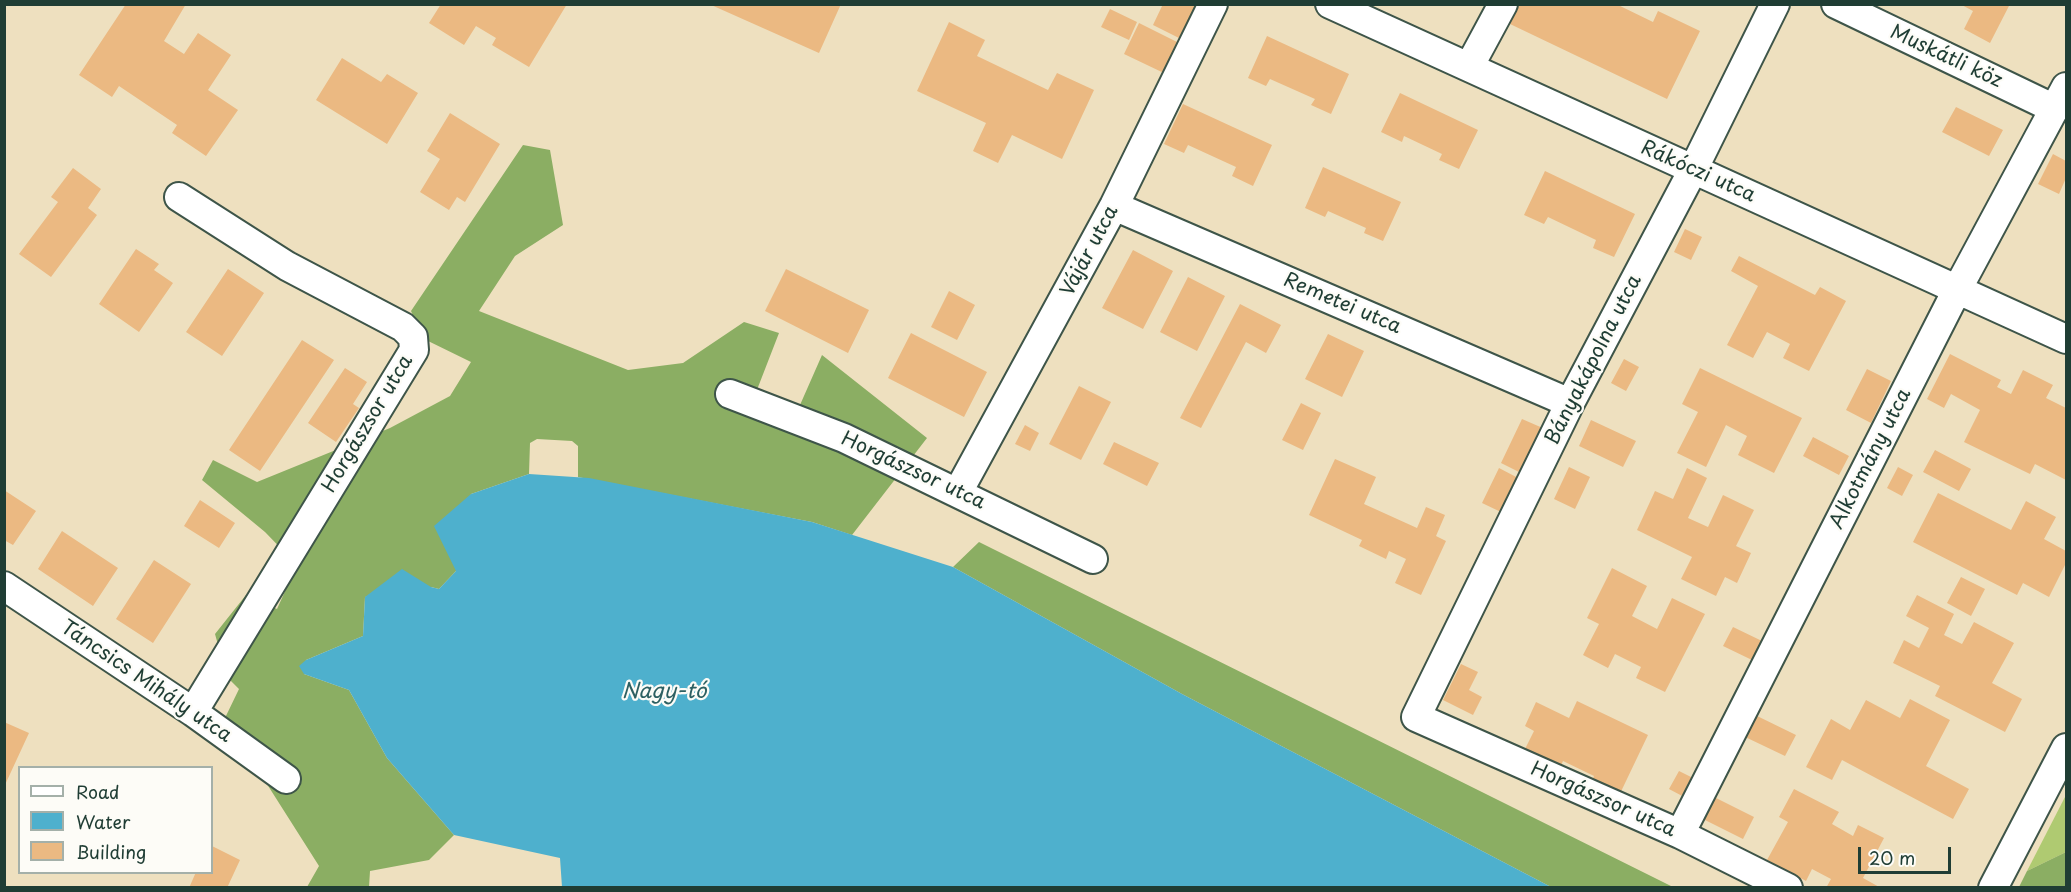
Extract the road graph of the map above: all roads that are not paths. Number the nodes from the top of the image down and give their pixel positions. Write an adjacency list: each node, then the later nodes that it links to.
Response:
1 (1213, 4): 10 (street, Vájár utca)
2 (1330, 4): 6 (street, Rákóczi utca)
3 (1503, 4): 6 (street)
4 (1775, 4): 8 (street, Bányakápolna utca)
5 (1836, 4): 7 (street, Muskátli köz)
6 (1469, 67): 8 (street, Rákóczi utca)
7 (2061, 98): 11 (street, Alkotmány utca)
8 (1693, 170): 11 (street, Rákóczi utca); 14 (street, Bányakápolna utca)
9 (179, 197): 18 (street, Horgászsor utca)
10 (1114, 206): 14 (street, Remetei utca); 15 (street, Vájár utca)
11 (1958, 288): 12 (street, Rákóczi utca); 22 (street, Alkotmány utca)
12 (2067, 339)
13 (730, 394): 15 (street, Horgászsor utca)
14 (1570, 403): 19 (street, Bányakápolna utca)
15 (958, 492): 16 (street, Horgászsor utca)
16 (1093, 559)
17 (4, 586): 18 (street, Táncsics Mihály utca)
18 (193, 712): 21 (street, Táncsics Mihály utca)
19 (1416, 717): 22 (street, Horgászsor utca)
20 (2067, 748): 24 (street)
21 (286, 779)
22 (1680, 834): 23 (street, Horgászsor utca)
23 (1788, 888)
24 (1993, 888)

